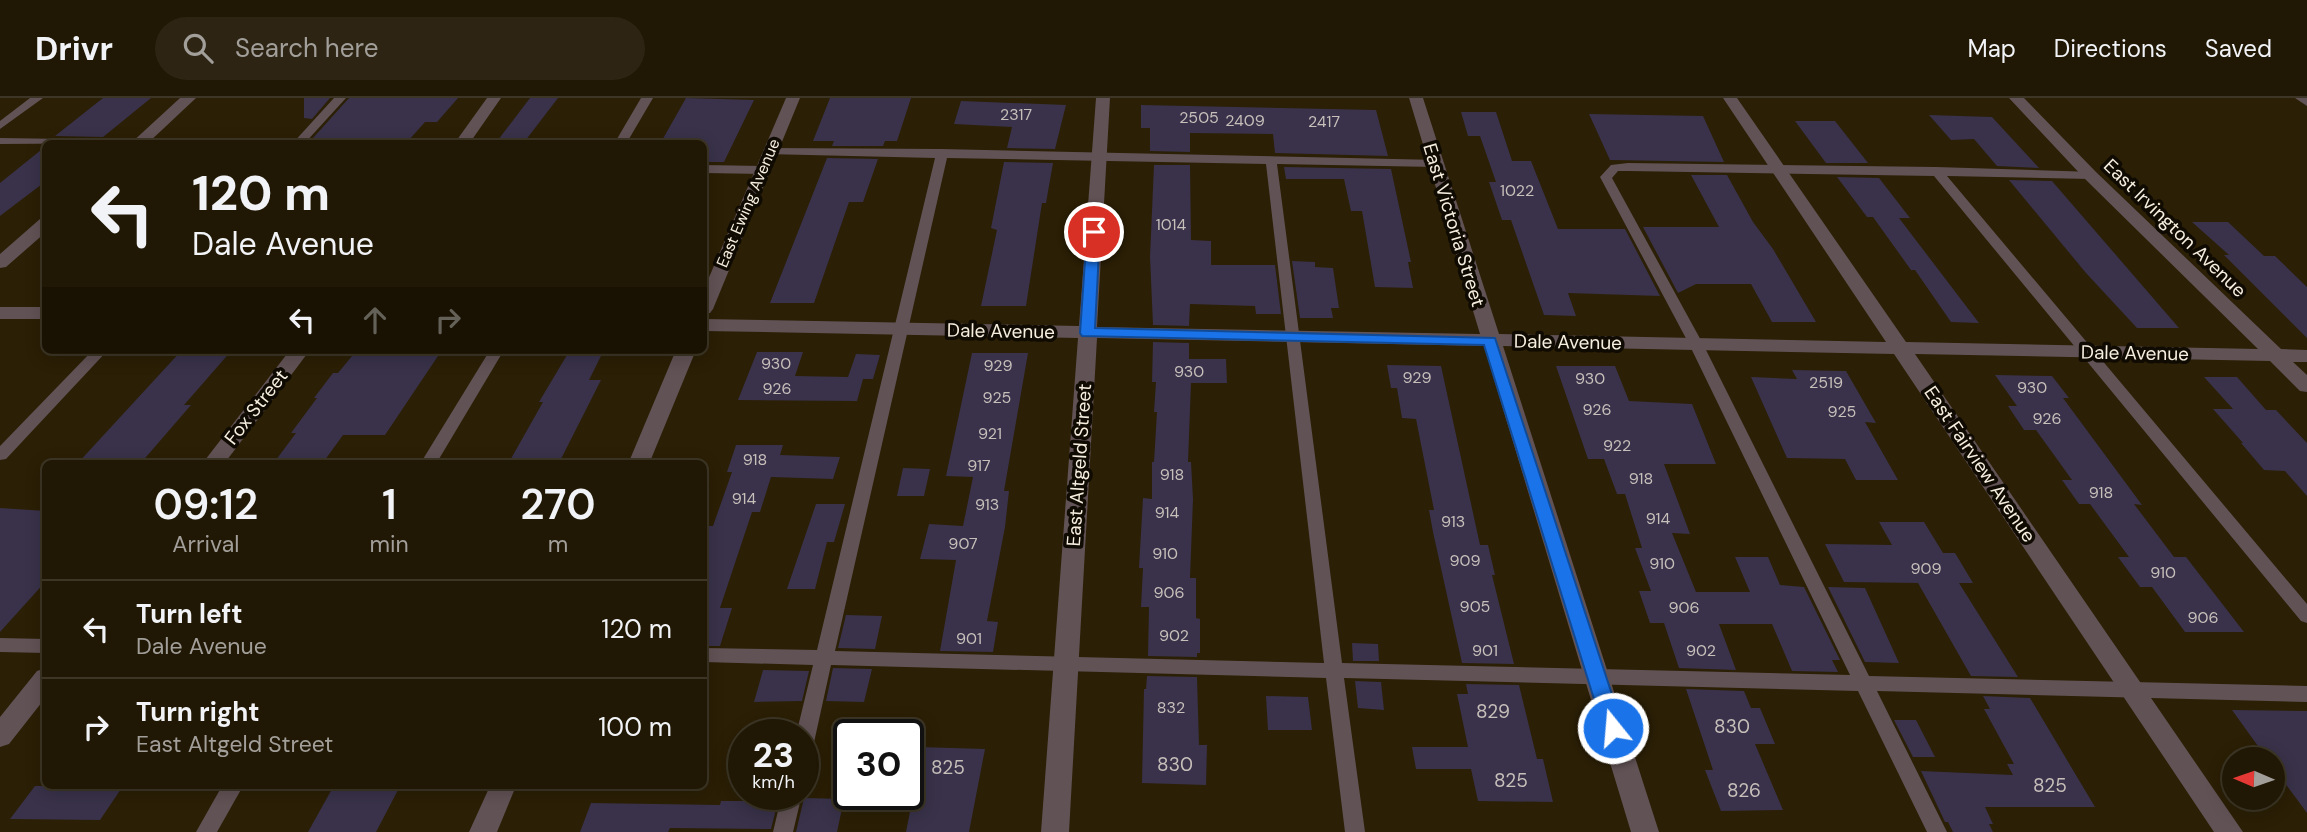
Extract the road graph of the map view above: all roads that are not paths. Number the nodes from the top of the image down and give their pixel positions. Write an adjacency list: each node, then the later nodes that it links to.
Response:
1 (37, 98): 13 (lane)
2 (189, 98): 14 (street)
3 (340, 98): 15 (lane)
4 (494, 98): 16 (street)
5 (647, 98): 17 (lane)
6 (793, 98): 20 (street, East Ewing Avenue)
7 (1104, 98): 22 (street, East Altgeld Street)
8 (1416, 98): 24 (street, East Victoria Street)
9 (1730, 98): 27 (street, East Fairview Avenue)
10 (2016, 98): 29 (street, East Irvington Avenue)
11 (2302, 98): 12 (street)
12 (2307, 102)
13 (0, 126)
14 (140, 140)
15 (301, 140)
16 (464, 140)
17 (622, 140)
18 (0, 141): 19 (lane)
19 (42, 142)
20 (770, 152): 21 (lane); 26 (street, East Ewing Avenue)
21 (942, 153): 22 (lane); 36 (lane)
22 (1099, 156): 23 (lane); 37 (street, East Altgeld Street)
23 (1271, 159): 24 (lane); 38 (lane)
24 (1435, 163): 39 (street, East Victoria Street)
25 (707, 169): 26 (lane)
26 (763, 170): 32 (street, East Ewing Avenue)
27 (1779, 170): 28 (lane); 40 (lane); 41 (street, East Fairview Avenue)
28 (1936, 171): 29 (lane); 42 (lane)
29 (2090, 175): 47 (street, East Irvington Avenue)
30 (42, 226): 31 (street)
31 (0, 263)
32 (707, 302)
33 (0, 313): 34 (street)
34 (42, 313)
35 (707, 324): 36 (street, Dale Avenue)
36 (901, 329): 37 (street, Dale Avenue); 58 (lane)
37 (1087, 333): 38 (street, Dale Avenue); 59 (street, East Altgeld Street)
38 (1291, 337): 39 (street, Dale Avenue); 60 (lane)
39 (1490, 341): 40 (street, Dale Avenue); 61 (street, East Victoria Street)
40 (1696, 344): 41 (street, Dale Avenue); 63 (lane)
41 (1902, 348): 42 (street, Dale Avenue); 64 (street, East Fairview Avenue)
42 (2089, 352): 47 (street, Dale Avenue); 54 (lane)
43 (97, 354): 50 (lane)
44 (297, 354): 51 (street, Fox Street)
45 (495, 354): 52 (lane)
46 (684, 354): 53 (street)
47 (2276, 355): 48 (street, Dale Avenue); 49 (street, East Irvington Avenue)
48 (2307, 356)
49 (2307, 386)
50 (0, 455)
51 (215, 460)
52 (430, 460)
53 (640, 460)
54 (2307, 616)
55 (0, 645): 56 (lane)
56 (42, 646)
57 (707, 655): 58 (lane)
58 (825, 657): 59 (lane); 66 (lane)
59 (1066, 665): 60 (lane); 74 (street, East Altgeld Street)
60 (1335, 671): 61 (lane); 75 (lane)
61 (1597, 676): 63 (lane); 76 (street, East Victoria Street)
62 (42, 683): 67 (street)
63 (1864, 683): 64 (lane); 77 (lane)
64 (2134, 691): 65 (lane); 78 (street, East Fairview Avenue)
65 (2307, 694)
66 (810, 719)
67 (0, 736)
68 (231, 789): 71 (lane)
69 (502, 789): 72 (street)
70 (788, 810): 73 (lane)
71 (206, 832)
72 (483, 832)
73 (783, 832)
74 (1055, 832)
75 (1355, 832)
76 (1645, 832)
77 (1937, 832)
78 (2229, 832)

